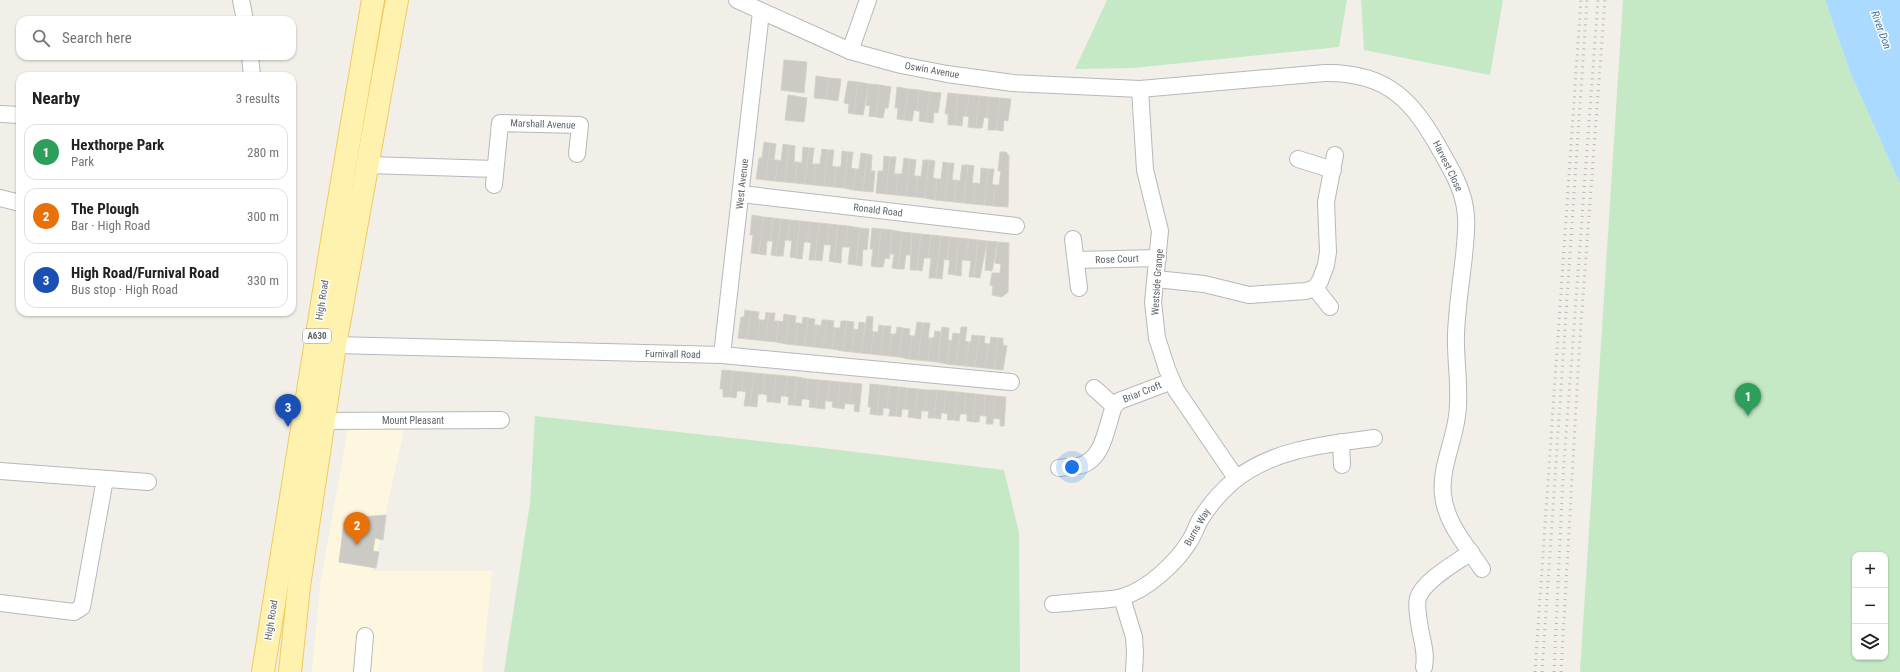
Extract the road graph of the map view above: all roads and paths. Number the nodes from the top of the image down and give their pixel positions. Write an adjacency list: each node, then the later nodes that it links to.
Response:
1 (240, 0): 7 (street)
2 (373, 0): 53 (main road, High Road / A630)
3 (397, 0): 16 (main road, High Road / A630)
4 (737, 0): 6 (street, Oswin Avenue)
5 (868, 0): 8 (street)
6 (761, 12): 8 (street, Oswin Avenue); 19 (street, West Avenue)
7 (244, 16)
8 (850, 51): 11 (street, Oswin Avenue)
9 (250, 60): 10 (street)
10 (252, 72)
11 (1140, 89): 24 (street, Westside Grange); 46 (street, Harvest Close)
12 (0, 114): 13 (street)
13 (16, 115)
14 (578, 154): 17 (street, Marshall Avenue)
15 (1298, 159): 28 (street)
16 (368, 165): 17 (street); 30 (main road, High Road / A630)
17 (495, 169): 18 (street, Marshall Avenue)
18 (494, 185)
19 (741, 194): 22 (street, Ronald Road); 31 (street, West Avenue)
20 (0, 198): 21 (street)
21 (16, 201)
22 (1016, 226)
23 (1073, 238): 25 (street)
24 (1158, 258): 25 (street, Rose Court); 26 (street, Westside Grange)
25 (1076, 260): 27 (street)
26 (1156, 279): 28 (street); 32 (street, Westside Grange)
27 (1079, 288)
28 (1315, 288): 29 (street)
29 (1330, 307)
30 (335, 345): 31 (street, Furnivall Road); 37 (main road, High Road / A630)
31 (722, 355): 33 (street, Furnivall Road)
32 (1172, 381): 35 (street, Briar Croft); 43 (street, Westside Grange)
33 (1011, 382)
34 (1094, 388): 35 (street, Briar Croft)
35 (1114, 406): 41 (street, Briar Croft)
36 (501, 420): 37 (street, Mount Pleasant)
37 (324, 421): 54 (main road, High Road / A630)
38 (1374, 438): 39 (street, Burns Way)
39 (1341, 442): 40 (street); 43 (street, Burns Way)
40 (1342, 465)
41 (1059, 468)
42 (0, 472): 44 (street)
43 (1236, 478): 48 (street, Burns Way)
44 (105, 479): 45 (street); 49 (street)
45 (148, 482)
46 (1471, 552): 47 (street, Harvest Close); 52 (street)
47 (1482, 569)
48 (1122, 598): 50 (street, Burns Way); 56 (street)
49 (0, 603)
50 (1053, 604)
51 (365, 636): 55 (street)
52 (1423, 670)
53 (264, 672)
54 (290, 672)
55 (362, 672)
56 (1134, 672)

